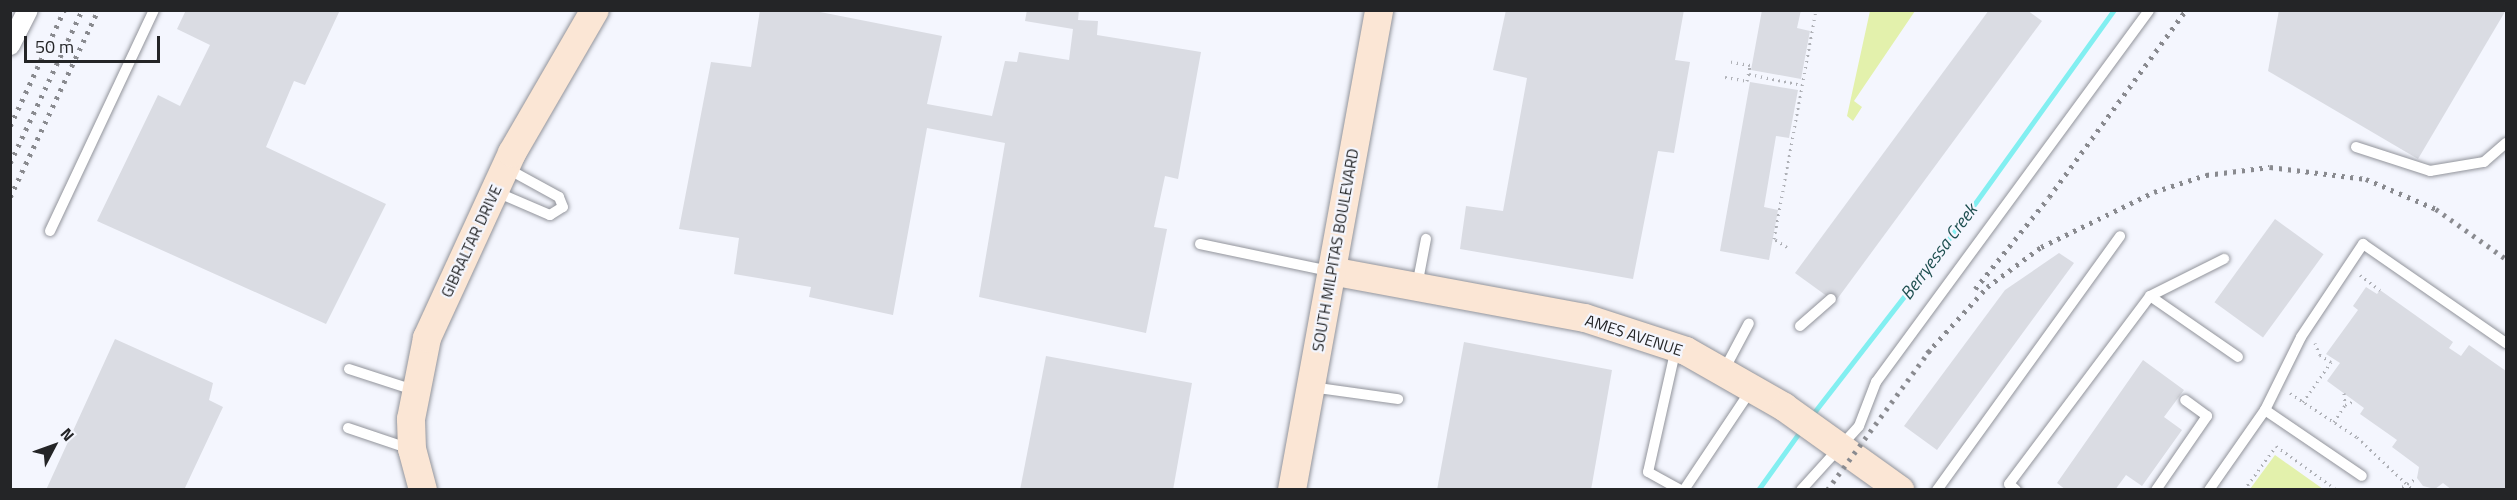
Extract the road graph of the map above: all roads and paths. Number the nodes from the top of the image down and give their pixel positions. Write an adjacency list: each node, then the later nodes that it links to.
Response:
1 (28, 10): 7 (street)
2 (154, 10): 15 (lane)
3 (595, 10): 14 (street, GIBRALTAR DRIVE)
4 (1380, 10): 21 (street, SOUTH MILPITAS BOULEVARD)
5 (1816, 10): 11 (path)
6 (2149, 10): 48 (lane)
7 (10, 45)
8 (1728, 61): 9 (path)
9 (1749, 74): 10 (path); 11 (path)
10 (1725, 77)
11 (1802, 85): 19 (path)
12 (2506, 143): 13 (lane)
13 (2356, 147)
14 (500, 179): 14 (lane); 38 (street, GIBRALTAR DRIVE)
15 (50, 231)
16 (2120, 236): 58 (lane)
17 (1426, 239): 23 (lane)
18 (1200, 244): 21 (lane)
19 (1788, 247)
20 (2224, 259): 25 (lane)
21 (1331, 271): 23 (street, AMES AVENUE); 36 (street, SOUTH MILPITAS BOULEVARD)
22 (2354, 284): 24 (path)
23 (1417, 287): 31 (street, AMES AVENUE)
24 (2380, 290)
25 (2150, 296): 32 (lane); 59 (lane)
26 (1831, 299): 28 (lane)
27 (1749, 323): 34 (lane)
28 (1800, 326)
29 (2315, 341): 43 (path)
30 (2506, 343): 35 (lane)
31 (1676, 348): 34 (street, AMES AVENUE); 55 (lane)
32 (2238, 357)
33 (350, 369): 38 (lane)
34 (1723, 372): 37 (street, AMES AVENUE)
35 (2277, 385): 43 (path); 45 (lane)
36 (1310, 387): 40 (lane); 54 (street, SOUTH MILPITAS BOULEVARD)
37 (1752, 389): 48 (street, AMES AVENUE); 55 (lane)
38 (414, 390): 49 (street, GIBRALTAR DRIVE)
39 (2344, 393): 44 (path)
40 (1398, 399)
41 (2185, 400): 60 (lane)
42 (2354, 401): 44 (path)
43 (2303, 402): 46 (path)
44 (2345, 405): 46 (path)
45 (2265, 410): 50 (lane); 61 (lane)
46 (2334, 422): 52 (path)
47 (348, 428): 49 (lane)
48 (1836, 444): 56 (lane); 57 (street, AMES AVENUE)
49 (412, 449): 53 (street, GIBRALTAR DRIVE)
50 (2362, 476)
51 (2417, 478): 52 (path)
52 (2408, 483): 64 (path); 65 (path)
53 (423, 489)
54 (1292, 489)
55 (1683, 489)
56 (1802, 489)
57 (1900, 489)
58 (1937, 489)
59 (2016, 489)
60 (2156, 489)
61 (2209, 489)
62 (2244, 489): 63 (path)
63 (2337, 489)
64 (2397, 489)
65 (2413, 489)

